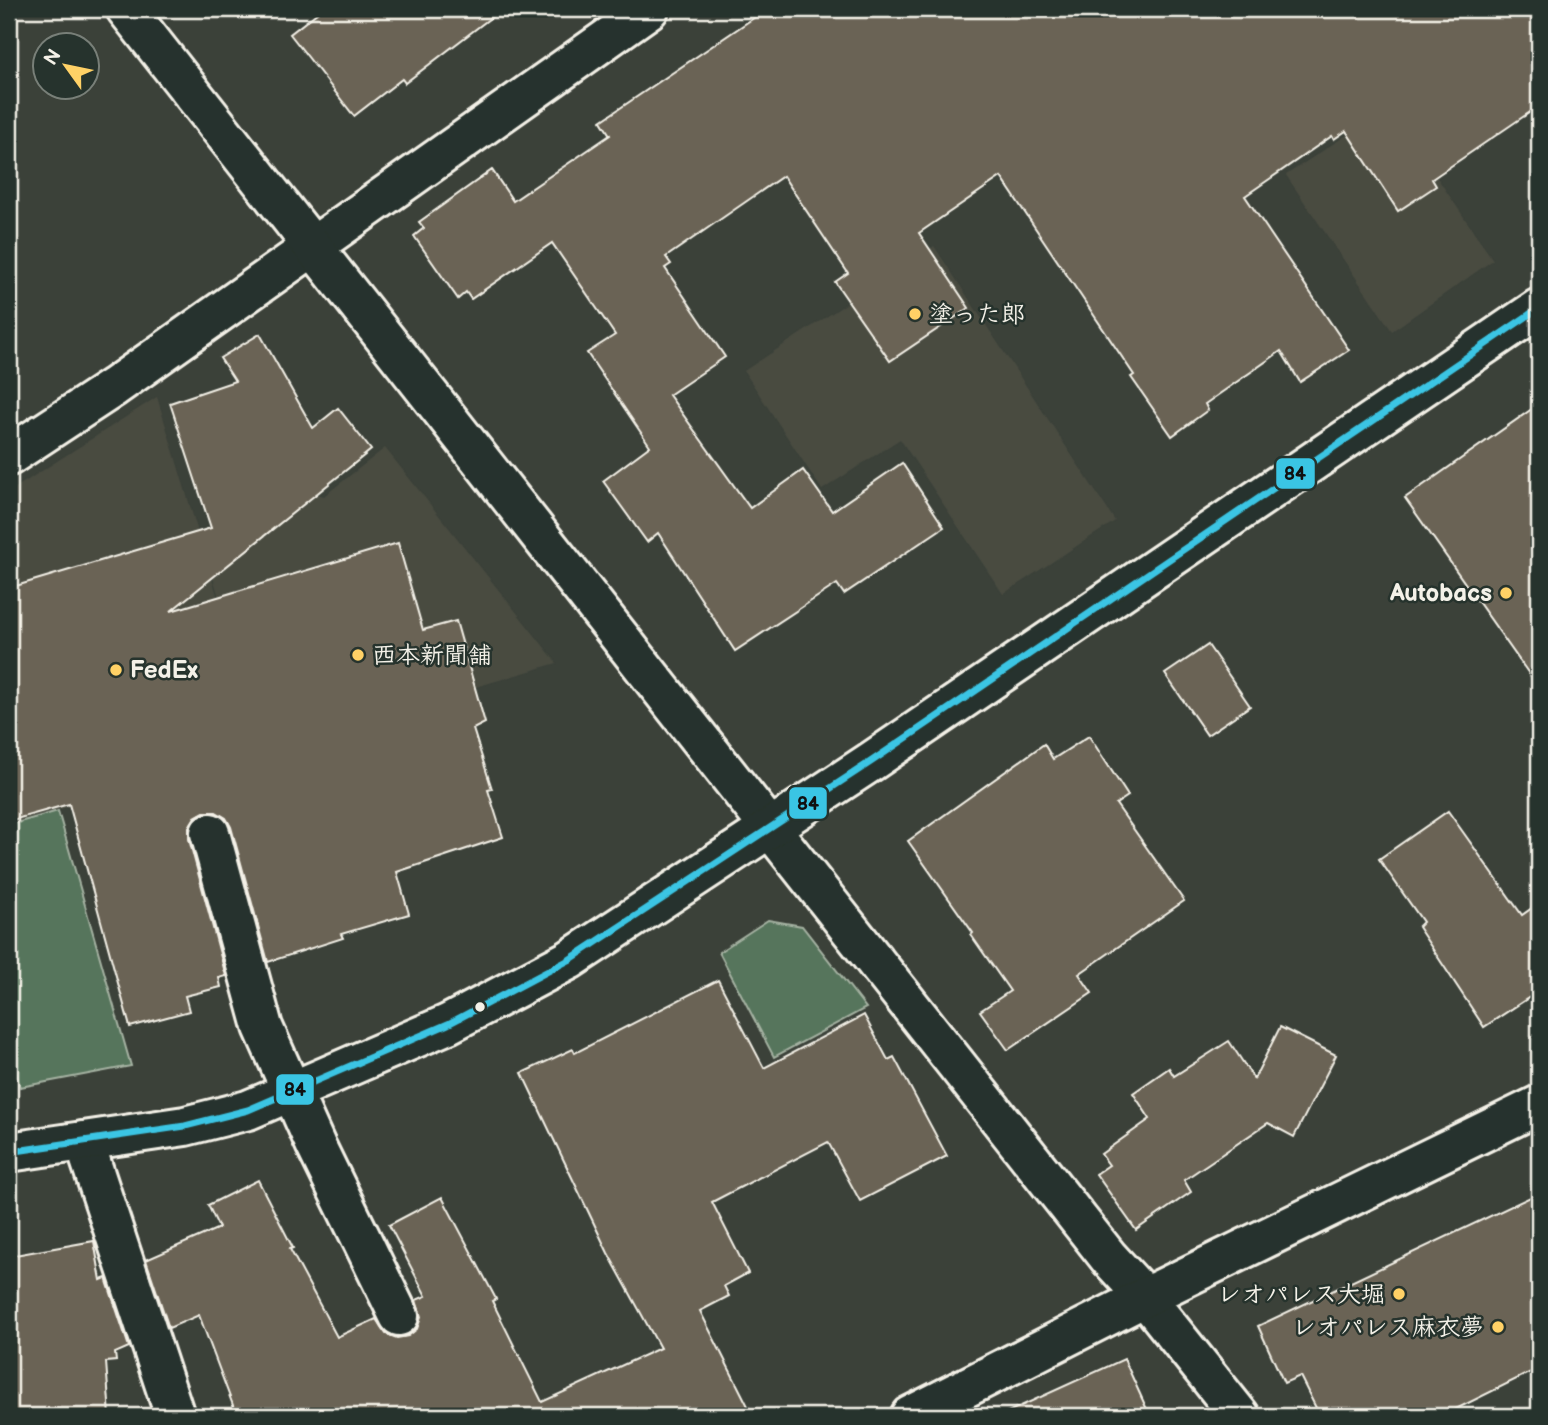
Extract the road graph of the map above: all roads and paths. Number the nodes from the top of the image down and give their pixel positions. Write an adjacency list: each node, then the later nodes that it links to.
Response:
1 (126, 9): 3 (street)
2 (649, 9): 3 (street)
3 (313, 246): 5 (street); 6 (street)
4 (1539, 308): 6 (street)
5 (9, 456)
6 (770, 828): 8 (street); 12 (street)
7 (210, 833): 8 (street)
8 (291, 1092): 10 (street); 13 (street)
9 (1539, 1105): 12 (street)
10 (84, 1141): 11 (street); 14 (street)
11 (9, 1152)
12 (1145, 1297): 15 (street); 16 (street)
13 (399, 1316)
14 (175, 1416)
15 (910, 1416)
16 (1240, 1416)

